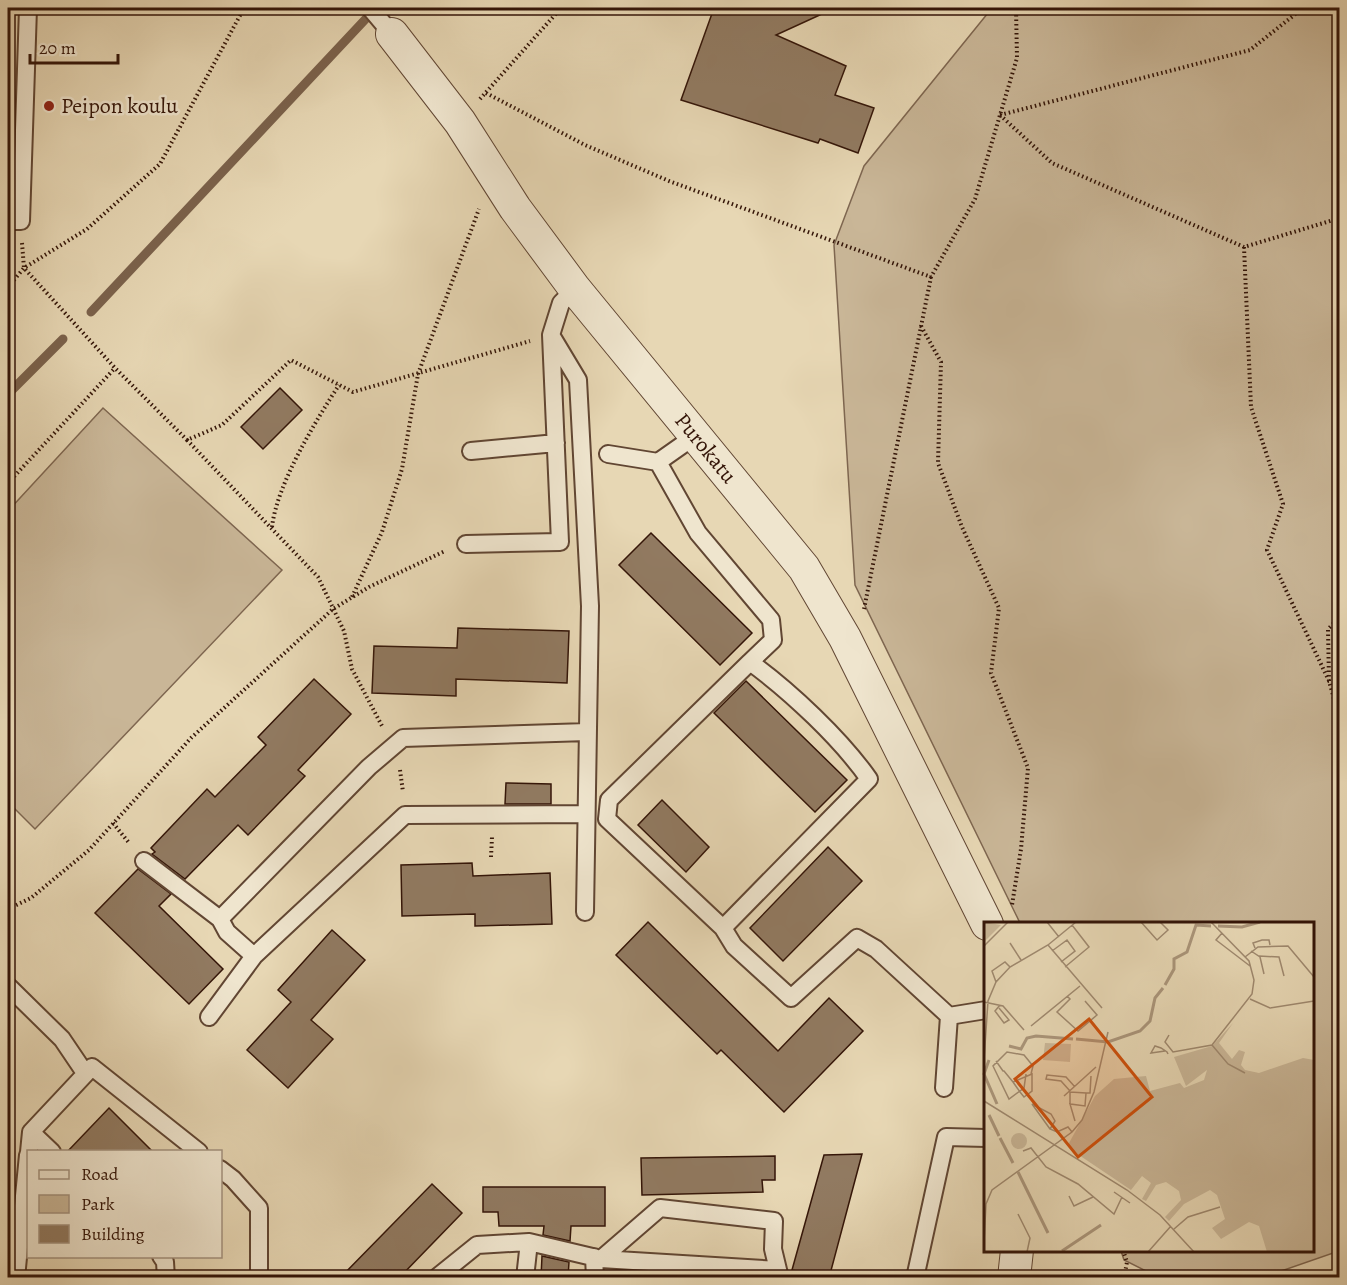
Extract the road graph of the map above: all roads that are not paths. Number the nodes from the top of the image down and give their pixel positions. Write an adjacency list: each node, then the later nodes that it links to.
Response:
1 (28, 8): 4 (lane)
2 (370, 8): 3 (lane, Purokatu)
3 (392, 34): 5 (street, Purokatu)
4 (8, 221)
5 (575, 289): 6 (lane); 7 (street, Purokatu)
6 (552, 335): 8 (lane); 14 (lane)
7 (695, 435): 11 (lane); 18 (street, Purokatu)
8 (556, 443): 9 (lane); 12 (lane)
9 (471, 451)
10 (608, 454): 11 (lane)
11 (658, 462): 13 (lane)
12 (466, 544)
13 (750, 662): 20 (lane); 20 (lane)
14 (587, 732): 15 (lane); 19 (lane)
15 (586, 814): 17 (lane); 21 (lane)
16 (144, 861): 19 (lane)
17 (585, 912)
18 (999, 918)
19 (220, 919): 21 (lane)
20 (723, 928): 24 (lane)
21 (254, 956): 25 (lane)
22 (8, 986): 26 (lane)
23 (984, 1010): 24 (lane)
24 (949, 1016): 27 (lane)
25 (209, 1017)
26 (85, 1073): 28 (lane); 32 (lane)
27 (944, 1088)
28 (31, 1132): 30 (lane); 31 (lane)
29 (984, 1138): 46 (lane)
30 (29, 1150)
31 (50, 1150)
32 (197, 1150)
33 (222, 1171): 42 (lane)
34 (27, 1172): 40 (lane)
35 (529, 1242): 38 (lane); 43 (lane); 44 (lane)
36 (1017, 1252): 47 (street)
37 (162, 1258): 41 (lane)
38 (598, 1258): 39 (lane); 39 (lane); 45 (lane)
39 (779, 1274)
40 (16, 1278)
41 (166, 1278)
42 (260, 1278)
43 (436, 1278)
44 (525, 1278)
45 (595, 1278)
46 (915, 1278)
47 (1014, 1278)

